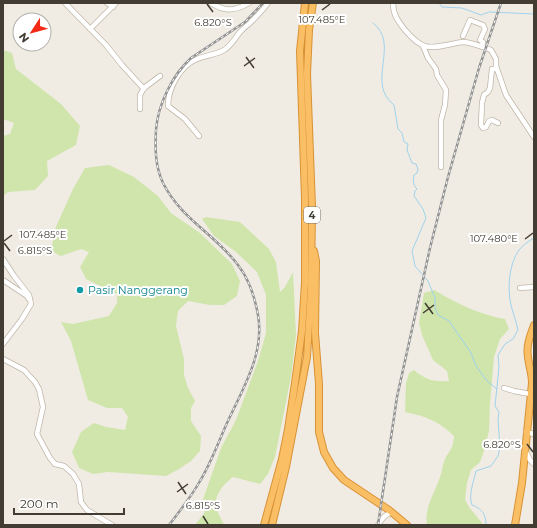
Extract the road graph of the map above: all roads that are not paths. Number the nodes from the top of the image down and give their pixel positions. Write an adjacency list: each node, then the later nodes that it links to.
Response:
1 (64, 3): 10 (street)
2 (107, 3): 9 (street)
3 (211, 3): 4 (street)
4 (249, 3)
5 (268, 3): 19 (street)
6 (305, 3): 39 (highway, 4)
7 (312, 3): 22 (highway, 4)
8 (393, 3): 12 (street)
9 (114, 5): 10 (street)
10 (90, 29): 16 (street)
11 (463, 36): 13 (street)
12 (423, 46): 13 (street); 21 (street)
13 (482, 47): 14 (street)
14 (497, 69): 18 (street); 20 (street)
15 (160, 76): 16 (street)
16 (144, 88): 17 (street)
17 (140, 109)
18 (498, 122)
19 (199, 136)
20 (534, 137)
21 (441, 167)
22 (311, 238): 37 (highway); 40 (highway, 4)
23 (3, 259): 27 (street)
24 (3, 280): 27 (street)
25 (520, 288): 26 (street)
26 (534, 288)
27 (31, 302): 29 (street)
28 (534, 325): 32 (highway)
29 (3, 344)
30 (3, 359): 38 (street)
31 (504, 388): 32 (street)
32 (530, 394): 33 (highway)
33 (526, 432): 34 (street); 35 (highway)
34 (534, 434)
35 (525, 450): 36 (street); 43 (highway)
36 (534, 464)
37 (392, 512): 41 (street); 42 (highway)
38 (112, 525)
39 (264, 525)
40 (272, 525)
41 (378, 525)
42 (407, 525)
43 (515, 525)

